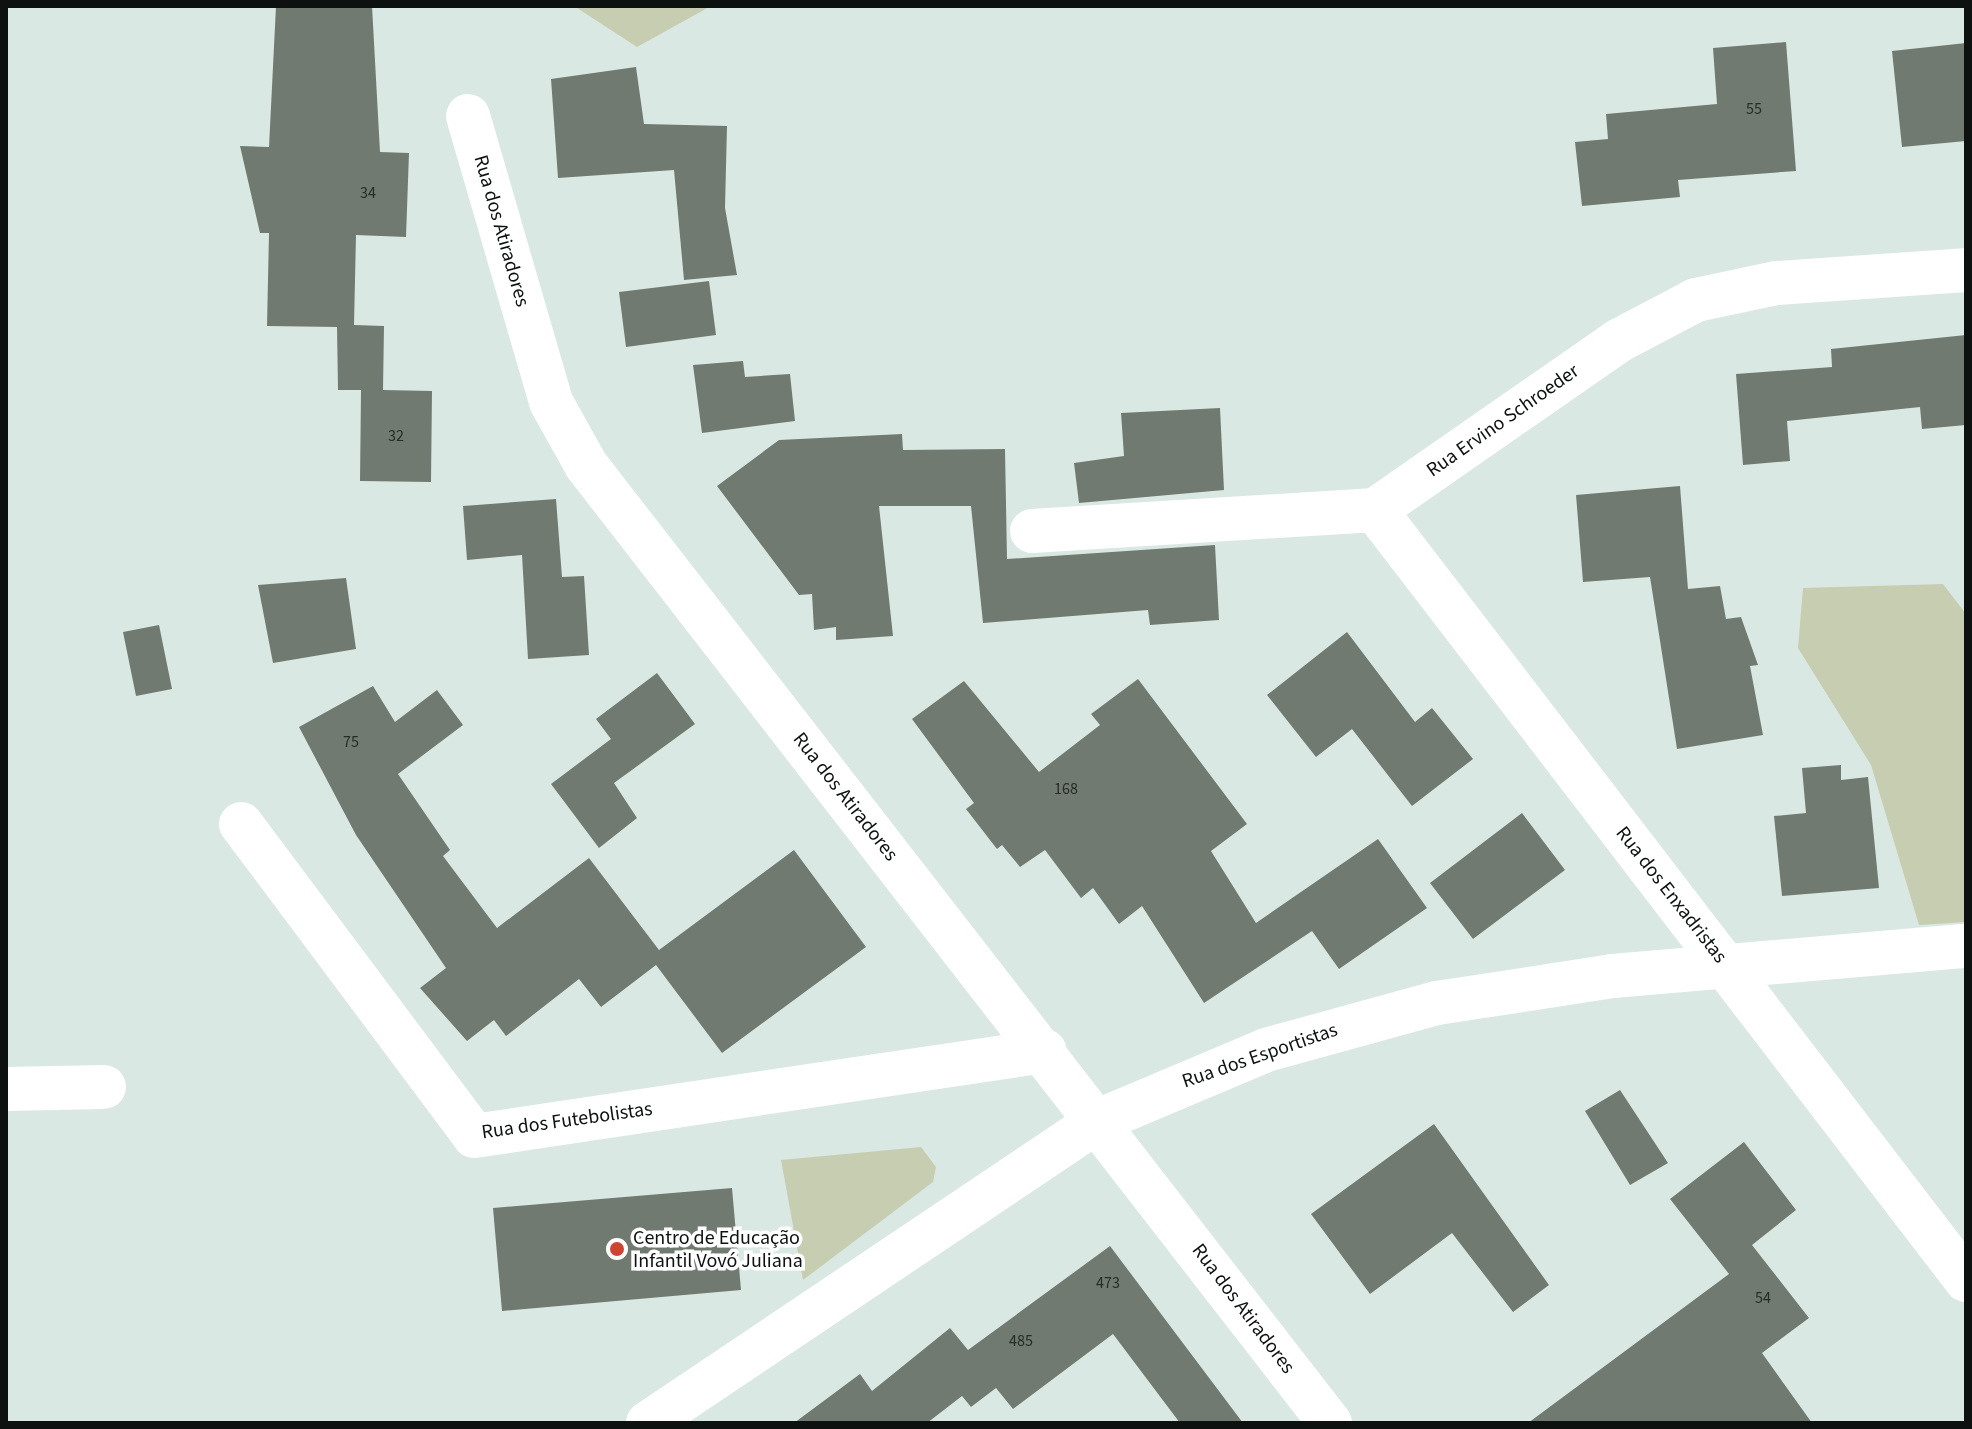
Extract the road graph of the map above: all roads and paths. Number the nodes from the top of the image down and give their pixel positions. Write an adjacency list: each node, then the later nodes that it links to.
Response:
1 (468, 116): 8 (street, Rua dos Atiradores)
2 (1966, 270): 3 (street, Rua Ervino Schroeder)
3 (1375, 510): 4 (street); 7 (street, Rua dos Enxadristas)
4 (1032, 531)
5 (241, 824): 8 (street, Rua dos Futebolistas)
6 (1966, 946): 7 (street, Rua dos Esportistas)
7 (1724, 964): 11 (street, Rua dos Esportistas); 12 (street, Rua dos Enxadristas)
8 (1045, 1051): 11 (street, Rua dos Atiradores)
9 (104, 1087): 10 (street)
10 (6, 1089)
11 (1098, 1121): 13 (street, Rua dos Esportistas); 14 (street, Rua dos Atiradores)
12 (1966, 1280)
13 (663, 1419)
14 (1330, 1423)

